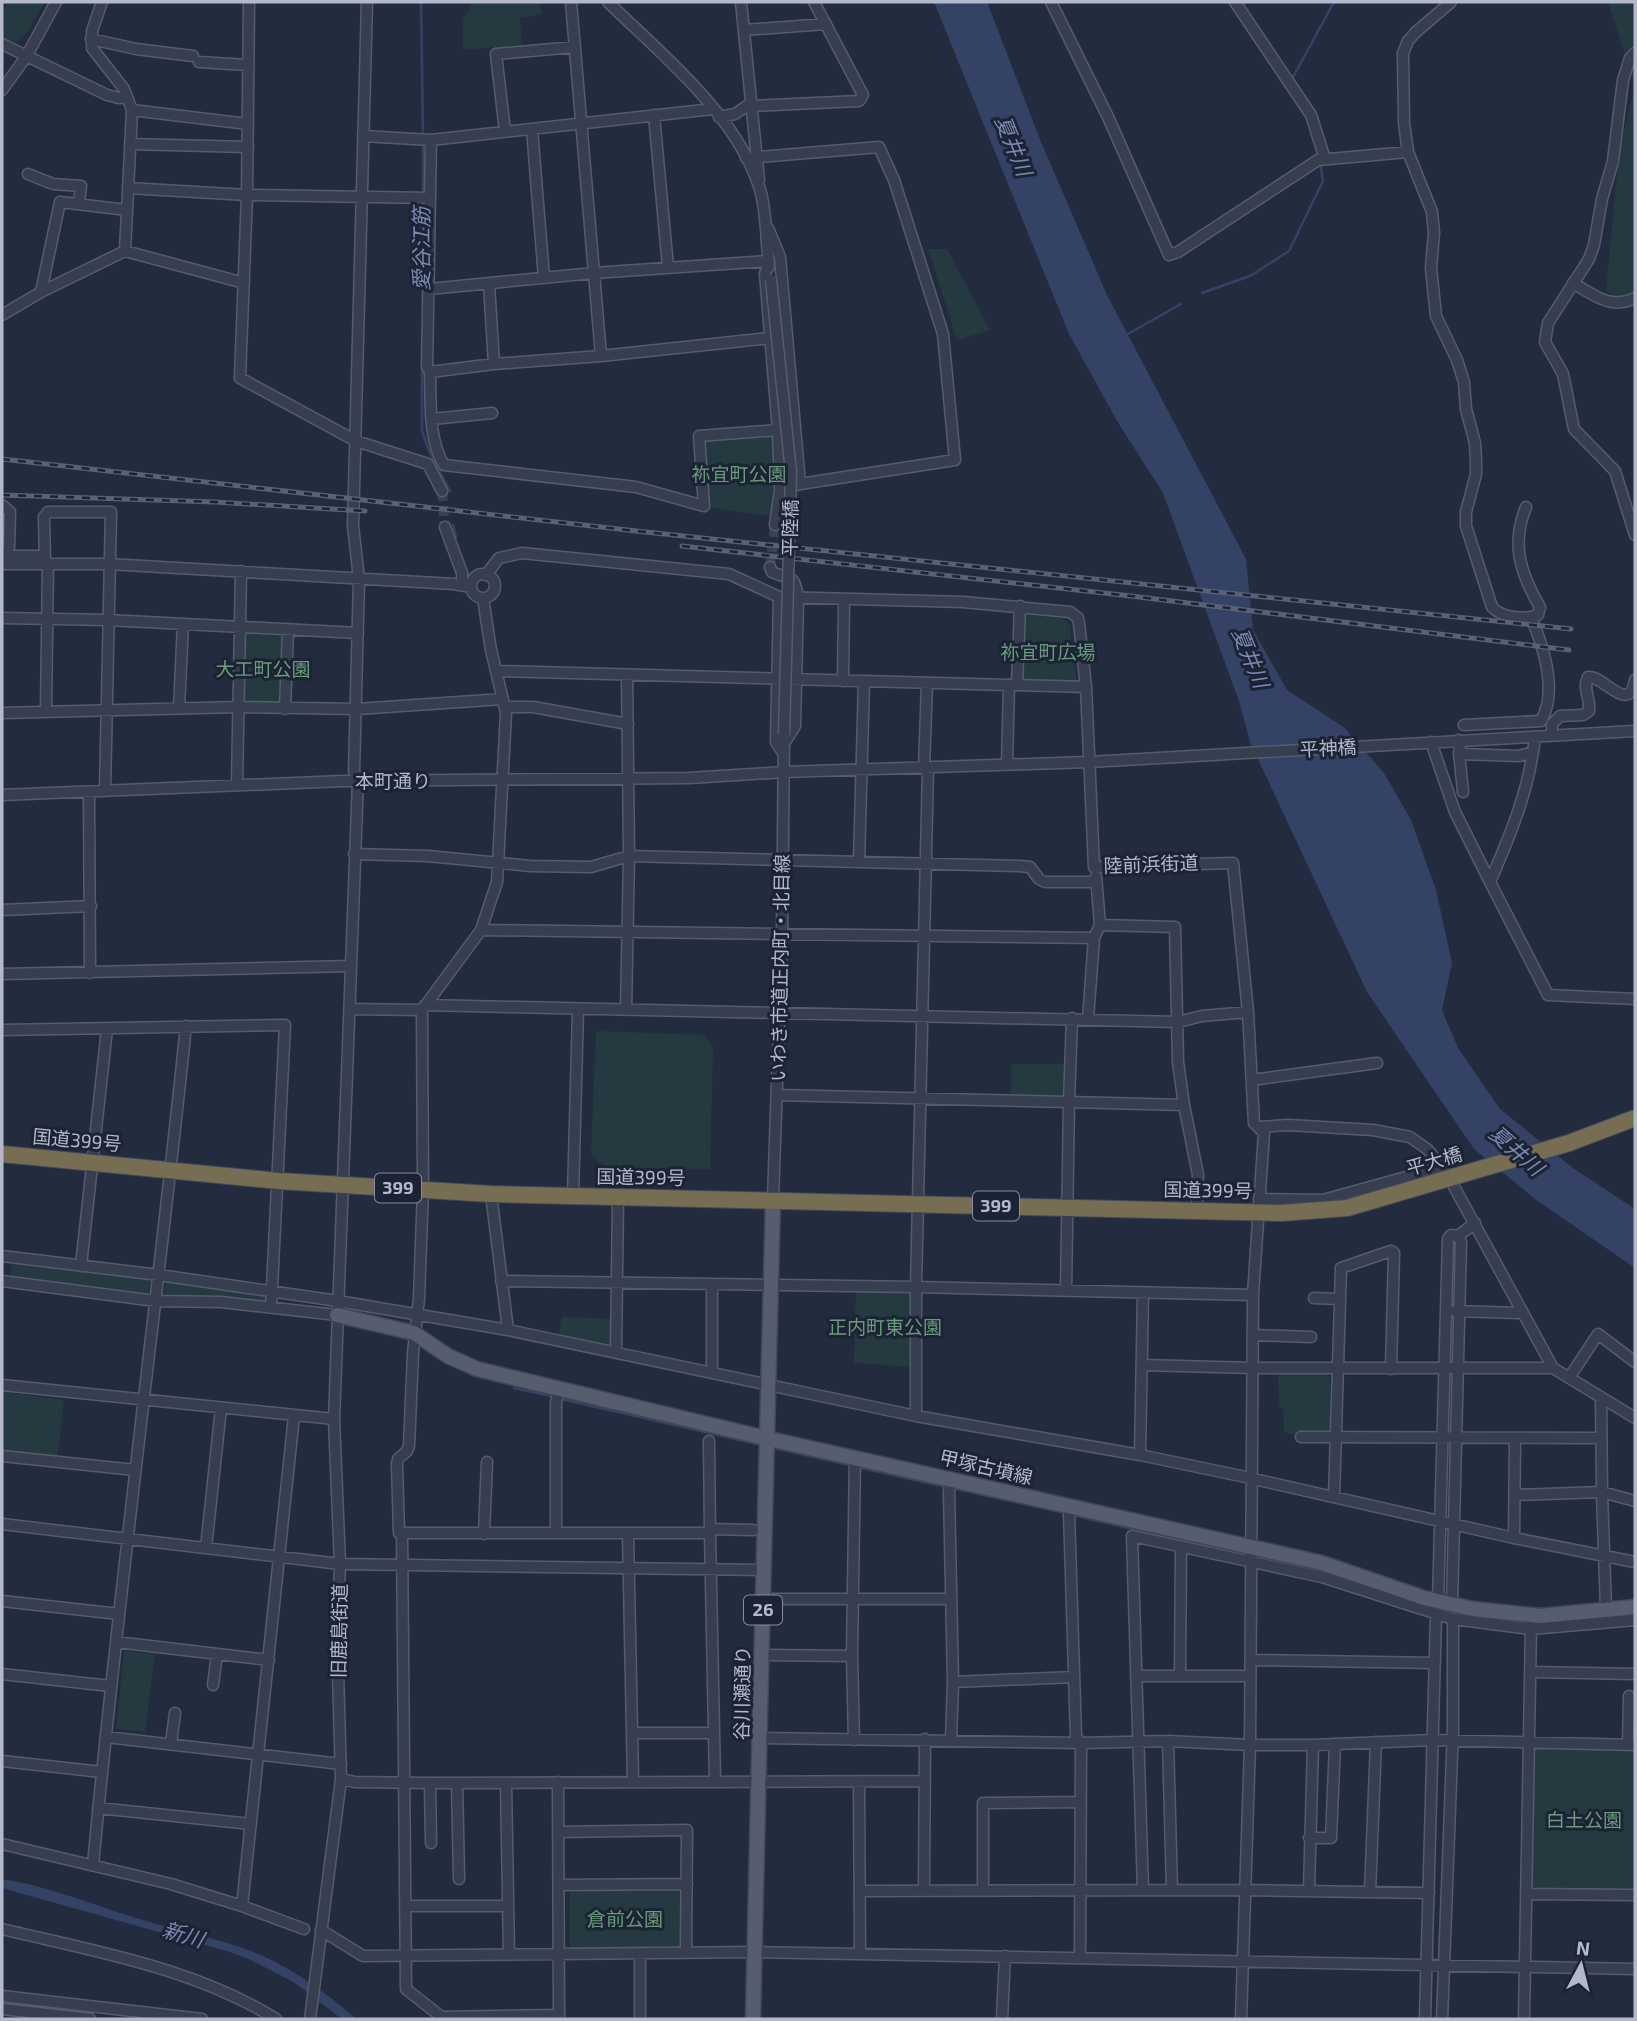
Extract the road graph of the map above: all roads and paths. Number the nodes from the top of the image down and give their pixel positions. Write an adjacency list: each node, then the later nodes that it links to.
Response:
1 (56, 2): 18 (street)
2 (102, 2): 14 (street)
3 (249, 2): 19 (street)
4 (367, 2): 30 (street, 旧鹿島街道)
5 (572, 2): 16 (street)
6 (608, 2): 24 (street)
7 (741, 2): 13 (street)
8 (814, 2): 12 (street)
9 (1051, 2): 36 (street)
10 (1235, 2): 36 (street)
11 (1451, 2): 34 (street)
12 (826, 24): 13 (street); 22 (street)
13 (744, 30): 22 (street)
14 (91, 39): 19 (street); 21 (street)
15 (2, 44): 18 (street)
16 (574, 47): 27 (street); 29 (street)
17 (1635, 52): 51 (street)
18 (26, 57): 20 (street); 21 (street)
19 (247, 65): 26 (street)
20 (2, 90)
21 (127, 97): 23 (street)
22 (751, 104): 24 (street); 35 (street)
23 (132, 110): 26 (street); 32 (street)
24 (716, 113): 25 (street); 35 (street)
25 (654, 115): 27 (street); 47 (street)
26 (248, 124): 33 (street)
27 (581, 125): 28 (street); 48 (street)
28 (532, 130): 29 (street); 49 (street)
29 (505, 131): 31 (street)
30 (363, 136): 31 (street); 40 (street, 旧鹿島街道)
31 (425, 140): 41 (street)
32 (130, 144): 33 (street); 38 (street)
33 (248, 147): 39 (street)
34 (1408, 152): 36 (street); 87 (street)
35 (751, 158): 44 (street); 66 (street)
36 (1321, 159)
37 (28, 174): 42 (street)
38 (128, 188): 39 (street); 43 (street)
39 (247, 195): 40 (street); 50 (street)
40 (363, 197): 41 (street); 64 (street, 旧鹿島街道)
41 (424, 198): 53 (street)
42 (79, 203): 43 (street); 54 (street)
43 (127, 210): 45 (street)
44 (768, 228): 46 (street); 66 (street)
45 (125, 251): 50 (street); 54 (street)
46 (769, 261): 47 (street); 57 (street); 121 (street, 平陸橋, bridge)
47 (668, 267): 48 (street)
48 (594, 273): 49 (street); 58 (street)
49 (544, 278): 52 (street)
50 (244, 283): 64 (street)
51 (1573, 283): 55 (street); 73 (street)
52 (489, 284): 53 (street); 59 (street)
53 (429, 289): 60 (street)
54 (41, 292): 56 (street)
55 (1635, 298)
56 (2, 315)
57 (770, 338): 58 (street); 63 (street)
58 (601, 356): 59 (street)
59 (494, 364): 60 (street)
60 (430, 372): 62 (street)
61 (492, 413): 62 (street)
62 (432, 419): 65 (street)
63 (778, 430): 65 (street); 67 (street)
64 (356, 441): 65 (street); 80 (street, 旧鹿島街道)
65 (433, 460): 68 (street)
66 (800, 484): 67 (street)
67 (780, 490): 71 (street)
68 (442, 491)
69 (2, 505): 74 (street)
70 (1526, 507): 87 (street)
71 (775, 526)
72 (445, 527): 81 (street)
73 (1635, 535)
74 (44, 561): 75 (street); 76 (street); 76 (street); 89 (street)
75 (2, 564)
76 (108, 564): 78 (street); 90 (street)
77 (770, 567): 84 (street)
78 (241, 571): 80 (street); 92 (street)
79 (486, 575): 81 (street); 82 (street); 83 (street)
80 (359, 579): 81 (street); 94 (street, 旧鹿島街道)
81 (467, 586): 83 (street)
82 (779, 597): 84 (street); 97 (street)
83 (483, 598): 95 (street)
84 (798, 598): 85 (street); 98 (street)
85 (844, 599): 86 (street); 100 (street)
86 (1020, 606): 103 (street); 104 (street, 陸前浜街道)
87 (1531, 617): 114 (street)
88 (2, 618): 89 (street)
89 (47, 619): 90 (street); 110 (street)
90 (108, 620): 91 (street); 111 (street)
91 (183, 624): 92 (street); 107 (street)
92 (240, 627): 93 (street); 106 (street)
93 (288, 630): 94 (street); 108 (street)
94 (358, 633): 109 (street, 旧鹿島街道)
95 (497, 671): 96 (street); 105 (street)
96 (628, 675): 97 (street); 113 (street)
97 (777, 679): 98 (street); 121 (street)
98 (797, 680): 100 (street); 121 (street)
99 (1635, 680): 117 (street)
100 (842, 681): 101 (street)
101 (864, 681): 102 (street); 127 (street)
102 (927, 683): 103 (street); 126 (street)
103 (1013, 685): 104 (street); 125 (street)
104 (1086, 687): 124 (street, 陸前浜街道)
105 (504, 703): 109 (street); 113 (street); 131 (street)
106 (237, 707): 107 (street); 108 (street); 132 (street)
107 (179, 708): 111 (street)
108 (285, 709): 109 (street)
109 (357, 709): 130 (street, 旧鹿島街道)
110 (46, 710): 111 (street); 112 (street)
111 (107, 710): 133 (street)
112 (2, 713)
113 (628, 724): 129 (street)
114 (1519, 724): 115 (street); 118 (street)
115 (1464, 726)
116 (1635, 731): 117 (street)
117 (1552, 736): 119 (street)
118 (1519, 737): 119 (street); 122 (street)
119 (1535, 737): 123 (street)
120 (1428, 742): 122 (street, 平神橋); 124 (street, 平神橋); 145 (street)
121 (784, 744): 128 (street, いわき市道正内町・北目線)
122 (1459, 746): 123 (street); 135 (street)
123 (1534, 752): 145 (street)
124 (1089, 762): 125 (street); 143 (street, 陸前浜街道)
125 (1007, 765): 126 (street)
126 (926, 768): 127 (street); 142 (street)
127 (863, 770): 128 (street); 141 (street)
128 (784, 772): 129 (street, 本町通り); 139 (street, いわき市道正内町・北目線)
129 (628, 779): 131 (street, 本町通り); 138 (street)
130 (358, 781): 131 (street, 本町通り); 132 (street, 本町通り); 137 (street, 旧鹿島街道)
131 (503, 781): 140 (street)
132 (237, 784): 133 (street, 本町通り)
133 (105, 791): 134 (street, 本町通り)
134 (89, 792): 136 (street, 本町通り); 146 (street)
135 (1463, 792)
136 (2, 795)
137 (354, 854): 140 (street); 154 (street, 旧鹿島街道)
138 (629, 856): 139 (street); 140 (street); 150 (street)
139 (783, 860): 141 (street); 151 (street, いわき市道正内町・北目線)
140 (498, 861): 149 (street)
141 (859, 862): 142 (street)
142 (926, 863): 144 (street); 152 (street)
143 (1094, 867): 144 (street); 162 (street, 陸前浜街道)
144 (1096, 882): 148 (street)
145 (1490, 883): 157 (street)
146 (91, 906): 147 (street); 155 (street)
147 (2, 910)
148 (1100, 925): 153 (street); 167 (street)
149 (481, 930): 150 (street); 158 (street)
150 (628, 933): 151 (street); 161 (street)
151 (782, 936): 152 (street); 163 (street, いわき市道正内町・北目線)
152 (925, 937): 153 (street); 164 (street)
153 (1094, 938): 166 (street)
154 (351, 966): 155 (street); 159 (street, 旧鹿島街道)
155 (90, 973): 156 (street)
156 (2, 974)
157 (1635, 999)
158 (424, 1007): 159 (street); 160 (street); 185 (street)
159 (350, 1009): 184 (street, 旧鹿島街道)
160 (578, 1010): 161 (street); 187 (street)
161 (626, 1010): 163 (street)
162 (1248, 1012): 167 (street); 172 (street, 陸前浜街道)
163 (779, 1013): 164 (street); 173 (street, いわき市道正内町・北目線)
164 (922, 1016): 165 (street); 174 (street)
165 (1072, 1018): 166 (street); 175 (street)
166 (1088, 1019): 167 (street)
167 (1178, 1022): 176 (street)
168 (186, 1026): 169 (street); 182 (street); 183 (street)
169 (107, 1029): 170 (street); 180 (street)
170 (2, 1030)
171 (1377, 1063): 172 (street)
172 (1252, 1080): 178 (street, 陸前浜街道)
173 (778, 1095): 174 (street); 189 (street, いわき市道正内町・北目線)
174 (920, 1098): 175 (street); 190 (street)
175 (1069, 1102): 176 (street); 192 (street)
176 (1184, 1105): 193 (street)
177 (1635, 1118): 194 (highway, 平大橋 / 399, bridge)
178 (1261, 1127): 181 (street); 191 (street)
179 (2, 1154): 180 (highway, 国道399号 / 399)
180 (92, 1163): 182 (highway, 国道399号 / 399); 198 (street)
181 (1443, 1167): 191 (street); 195 (street)
182 (171, 1170): 183 (highway, 国道399号 / 399); 200 (street)
183 (279, 1181): 184 (highway, 国道399号 / 399); 208 (street)
184 (343, 1184): 185 (highway, 国道399号 / 399); 215 (street, 旧鹿島街道)
185 (424, 1190): 186 (highway, 国道399号 / 399); 219 (street)
186 (491, 1194): 187 (highway, 国道399号 / 399); 202 (street)
187 (573, 1196): 188 (highway, 国道399号 / 399)
188 (618, 1198): 189 (highway, 国道399号 / 399); 203 (street)
189 (773, 1200): 190 (highway, 国道399号 / 399); 205 (main road, 谷川瀬通り / 26)
190 (918, 1205): 192 (highway, 国道399号 / 399); 206 (street)
191 (1259, 1206): 193 (highway, 国道399号 / 399); 194 (highway, 国道399号 / 399); 210 (street)
192 (1069, 1208): 193 (highway, 国道399号 / 399); 207 (street)
193 (1197, 1211)
194 (1281, 1213)
195 (1475, 1223): 196 (street); 218 (street)
196 (1458, 1236): 216 (street); 217 (street)
197 (2, 1256): 198 (street); 199 (street)
198 (81, 1266): 200 (street)
199 (2, 1268)
200 (159, 1275): 208 (street); 213 (street)
201 (2, 1281): 213 (street)
202 (501, 1281): 203 (street); 220 (street)
203 (618, 1284): 204 (street); 224 (street)
204 (712, 1284): 205 (street); 233 (street)
205 (771, 1285): 206 (street); 236 (main road, 谷川瀬通り / 26)
206 (916, 1287): 207 (street); 242 (street)
207 (1066, 1291): 209 (street)
208 (271, 1292): 214 (street); 215 (street)
209 (1143, 1293): 210 (street); 226 (street)
210 (1253, 1295): 222 (street)
211 (1314, 1298): 212 (street)
212 (1338, 1299): 230 (street); 231 (street)
213 (156, 1301): 214 (street); 239 (street)
214 (271, 1307): 215 (street)
215 (338, 1308): 219 (street); 221 (main road, 甲塚古墳線); 244 (street, 旧鹿島街道)
216 (1445, 1311): 217 (street); 232 (street)
217 (1460, 1311): 218 (street); 228 (street)
218 (1522, 1311): 229 (street)
219 (417, 1314): 220 (street); 221 (street)
220 (508, 1330): 224 (street)
221 (414, 1333): 237 (main road, 甲塚古墳線); 270 (street)
222 (1253, 1335): 223 (street); 227 (street)
223 (1311, 1337)
224 (616, 1352): 233 (street)
225 (1635, 1362): 234 (street)
226 (1142, 1365): 227 (street); 253 (street)
227 (1253, 1368): 230 (street); 258 (street)
228 (1458, 1368): 229 (street); 232 (street); 249 (street)
229 (1553, 1368): 234 (street)
230 (1336, 1369): 231 (street); 247 (street)
231 (1391, 1369): 232 (street)
232 (1445, 1369): 248 (street)
233 (712, 1372): 236 (street)
234 (1569, 1378): 238 (street)
235 (2, 1385): 239 (street)
236 (768, 1386): 242 (street); 246 (main road, 谷川瀬通り / 26)
237 (559, 1390): 246 (main road, 甲塚古墳線); 271 (street)
238 (1601, 1397): 243 (street); 251 (street)
239 (143, 1401): 240 (street); 257 (street)
240 (221, 1408): 241 (street); 277 (street)
241 (294, 1416): 244 (street); 280 (street)
242 (916, 1416): 253 (street)
243 (1635, 1418)
244 (334, 1419): 282 (street, 旧鹿島街道)
245 (1301, 1437): 247 (street)
246 (765, 1438): 256 (main road, 甲塚古墳線); 286 (main road, 谷川瀬通り / 26)
247 (1334, 1438): 248 (street); 262 (street)
248 (1443, 1438): 249 (street); 265 (street)
249 (1458, 1438): 250 (street); 267 (street)
250 (1515, 1438): 251 (street); 261 (street)
251 (1601, 1438): 260 (street)
252 (709, 1441): 269 (street)
253 (1140, 1455): 258 (street)
254 (2, 1456): 257 (street)
255 (487, 1462): 272 (street)
256 (854, 1464): 259 (main road, 甲塚古墳線); 289 (street)
257 (135, 1470): 275 (street)
258 (1252, 1478): 262 (street); 278 (street)
259 (951, 1485): 264 (main road, 甲塚古墳線); 288 (street)
260 (1602, 1492): 261 (street); 263 (street); 279 (street)
261 (1515, 1494): 274 (street)
262 (1334, 1497): 265 (street)
263 (1635, 1501)
264 (1070, 1511): 276 (main road, 甲塚古墳線); 311 (street)
265 (1440, 1521): 267 (street); 292 (street)
266 (2, 1524): 275 (street)
267 (1456, 1524): 274 (street); 292 (street)
268 (753, 1530): 269 (street)
269 (710, 1531): 273 (street); 285 (street)
270 (402, 1533): 272 (street); 283 (street)
271 (556, 1533): 272 (street); 273 (street)
272 (484, 1534)
273 (628, 1534): 284 (street)
274 (1514, 1538): 279 (street)
275 (127, 1539): 277 (street); 294 (street)
276 (1175, 1539): 278 (main road, 甲塚古墳線); 308 (street); 309 (street)
277 (206, 1548): 280 (street)
278 (1252, 1555): 292 (main road, 甲塚古墳線); 303 (street)
279 (1605, 1556): 281 (street); 293 (street)
280 (277, 1557): 282 (street); 302 (street)
281 (1635, 1563)
282 (340, 1564): 283 (street); 338 (street, 旧鹿島街道)
283 (403, 1566): 284 (street); 347 (street)
284 (630, 1568): 285 (street); 317 (street)
285 (710, 1569): 286 (street); 318 (street)
286 (763, 1570): 287 (main road, 谷川瀬通り / 26)
287 (763, 1599): 289 (street); 300 (main road, 谷川瀬通り / 26)
288 (951, 1599): 289 (street); 312 (street)
289 (853, 1600): 301 (street)
290 (2, 1601): 294 (street)
291 (1635, 1607): 293 (main road, 甲塚古墳線)
292 (1445, 1610): 297 (main road, 甲塚古墳線); 304 (street); 327 (street)
293 (1606, 1610): 296 (main road, 甲塚古墳線)
294 (119, 1614): 298 (street)
295 (1635, 1620): 296 (street)
296 (1574, 1621): 297 (main road, 甲塚古墳線)
297 (1531, 1623): 305 (street)
298 (116, 1642): 299 (street); 314 (street)
299 (217, 1654): 302 (street); 313 (street)
300 (762, 1655): 301 (street); 320 (main road, 谷川瀬通り / 26)
301 (852, 1656): 321 (street)
302 (269, 1660): 336 (street)
303 (1251, 1660): 304 (street); 310 (street)
304 (1435, 1663): 324 (street)
305 (1531, 1672): 307 (street); 330 (street)
306 (2, 1674): 314 (street)
307 (1635, 1674)
308 (1180, 1675): 309 (street); 310 (street)
309 (1136, 1676): 329 (street)
310 (1250, 1676): 333 (street)
311 (1074, 1677): 312 (street); 328 (street)
312 (953, 1682): 323 (street)
313 (214, 1685)
314 (110, 1686): 319 (street)
315 (1629, 1696): 335 (street)
316 (175, 1713): 331 (street)
317 (633, 1733): 318 (street); 342 (street)
318 (714, 1733): 343 (street)
319 (106, 1737): 331 (street); 339 (street)
320 (761, 1738): 321 (street); 345 (main road, 谷川瀬通り / 26)
321 (854, 1740): 322 (street)
322 (925, 1740): 323 (street); 341 (street)
323 (951, 1740): 328 (street)
324 (1433, 1740): 326 (street); 327 (street); 371 (street)
325 (1168, 1741): 329 (street); 333 (street); 366 (street)
326 (1376, 1742): 332 (street); 370 (street)
327 (1453, 1742): 330 (street); 391 (street)
328 (1081, 1743): 329 (street); 351 (street)
329 (1139, 1743): 365 (street)
330 (1529, 1743): 335 (street); 372 (street)
331 (171, 1744): 336 (street)
332 (1335, 1744): 334 (street); 355 (street)
333 (1250, 1745): 334 (street); 367 (street)
334 (1313, 1745): 355 (street)
335 (1632, 1745)
336 (258, 1754): 338 (street); 353 (street)
337 (2, 1760): 339 (street)
338 (341, 1764): 340 (street, 旧鹿島街道)
339 (102, 1772): 352 (street)
340 (341, 1779): 347 (street); 379 (street, 旧鹿島街道)
341 (925, 1780): 346 (street); 362 (street)
342 (634, 1781): 343 (street); 344 (street)
343 (715, 1781): 345 (street)
344 (558, 1782): 350 (street); 354 (street)
345 (759, 1782): 346 (street); 380 (main road, 谷川瀬通り / 26)
346 (859, 1782): 368 (street)
347 (406, 1783): 348 (street); 375 (street)
348 (430, 1783): 349 (street); 356 (street)
349 (457, 1783): 350 (street); 359 (street)
350 (506, 1783): 376 (street)
351 (1081, 1802): 363 (street); 364 (street)
352 (98, 1808): 353 (street); 358 (street)
353 (251, 1824): 374 (street)
354 (559, 1832): 360 (street); 361 (street)
355 (1309, 1838): 369 (street)
356 (431, 1843)
357 (2, 1844): 358 (street)
358 (93, 1865): 374 (street)
359 (459, 1879)
360 (687, 1884): 361 (street); 381 (street)
361 (559, 1885): 382 (street)
362 (924, 1890): 363 (street); 368 (street)
363 (983, 1890): 364 (street)
364 (1080, 1890): 365 (street); 388 (street)
365 (1143, 1890): 366 (street)
366 (1172, 1890): 367 (street)
367 (1246, 1890): 369 (street); 389 (street)
368 (860, 1891): 384 (street)
369 (1309, 1891): 370 (street)
370 (1370, 1892): 371 (street)
371 (1429, 1893): 390 (street)
372 (1526, 1894): 373 (street); 392 (street)
373 (1635, 1895)
374 (242, 1906): 378 (street)
375 (405, 1906): 376 (street); 385 (street)
376 (508, 1906): 386 (street)
377 (2, 1929): 401 (street)
378 (303, 1929)
379 (321, 1930): 385 (street); 402 (street, 旧鹿島街道)
380 (755, 1952): 381 (street); 384 (street); 404 (main road, 谷川瀬通り / 26)
381 (686, 1953): 383 (street)
382 (559, 1954): 383 (street); 386 (street); 397 (street)
383 (640, 1954): 403 (street)
384 (860, 1954): 387 (street)
385 (405, 1955): 386 (street); 398 (street)
386 (509, 1955)
387 (1005, 1956): 388 (street); 405 (street)
388 (1080, 1958): 389 (street)
389 (1243, 1960): 390 (street); 406 (street)
390 (1427, 1964): 391 (street); 407 (street)
391 (1445, 1964): 392 (street); 408 (street)
392 (1525, 1966): 393 (street); 409 (street)
393 (1635, 1969)
394 (6, 1996): 395 (street); 396 (street)
395 (7, 2013): 399 (street)
396 (161, 2016): 400 (street)
397 (559, 2017): 398 (street)
398 (442, 2018)
399 (90, 2019)
400 (202, 2019)
401 (275, 2019)
402 (310, 2019)
403 (640, 2019)
404 (753, 2019)
405 (1002, 2019)
406 (1241, 2019)
407 (1425, 2019)
408 (1442, 2019)
409 (1524, 2019)

